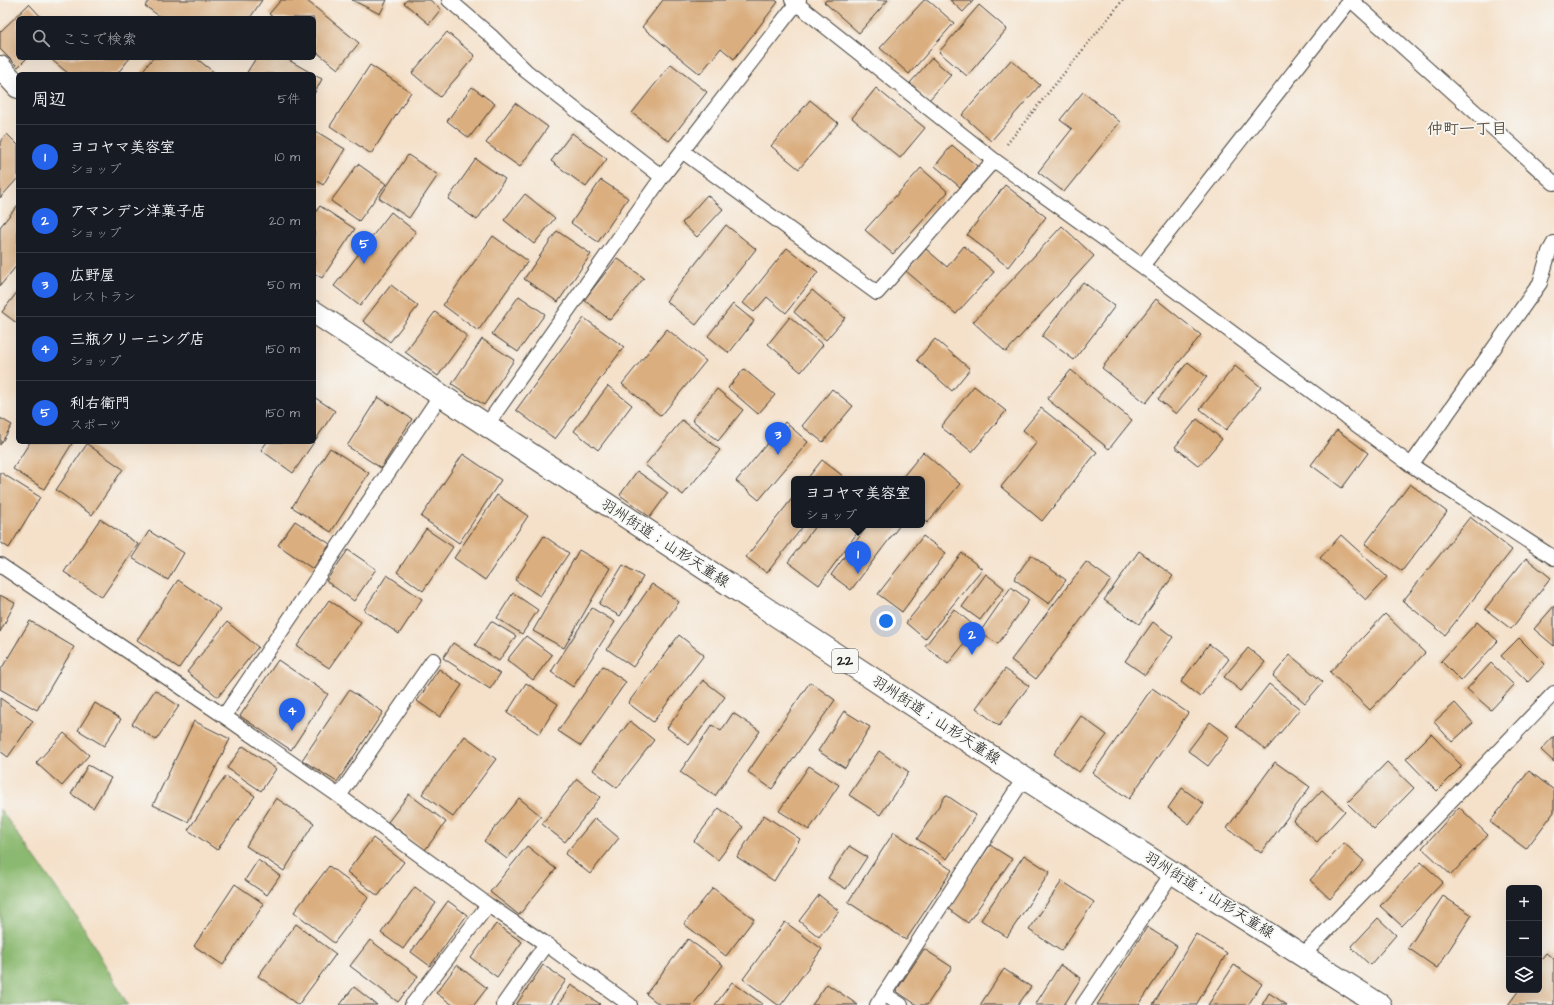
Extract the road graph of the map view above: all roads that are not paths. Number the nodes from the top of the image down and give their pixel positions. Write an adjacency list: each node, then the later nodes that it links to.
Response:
1 (450, 0): 8 (lane)
2 (1351, 0): 9 (lane); 11 (lane)
3 (796, 1): 6 (lane); 7 (lane)
4 (0, 67): 5 (main road)
5 (16, 85)
6 (682, 152): 7 (lane); 8 (lane)
7 (994, 160): 11 (lane)
8 (662, 177): 14 (lane)
9 (1554, 183)
10 (1554, 243): 15 (lane)
11 (1142, 266): 15 (lane)
12 (316, 313): 13 (main road, 羽州街道；山形天童線 / 22)
13 (440, 396): 14 (main road, 羽州街道；山形天童線 / 22); 20 (lane)
14 (486, 426): 21 (main road, 羽州街道；山形天童線 / 22)
15 (1410, 465): 16 (lane)
16 (1554, 558)
17 (0, 565): 20 (lane)
18 (433, 660): 22 (lane)
19 (1554, 693): 26 (lane)
20 (224, 716): 22 (lane)
21 (1024, 778): 23 (main road, 羽州街道；山形天童線 / 22); 27 (lane)
22 (339, 796): 24 (lane)
23 (1173, 872): 26 (main road, 羽州街道；山形天童線 / 22); 32 (lane)
24 (488, 905): 25 (lane); 28 (lane)
25 (546, 944): 29 (lane); 30 (lane)
26 (1304, 955): 33 (main road, 羽州街道；山形天童線 / 22)
27 (880, 1000): 31 (lane)
28 (412, 1005)
29 (503, 1005)
30 (630, 1005)
31 (901, 1005)
32 (1083, 1005)
33 (1380, 1005)

